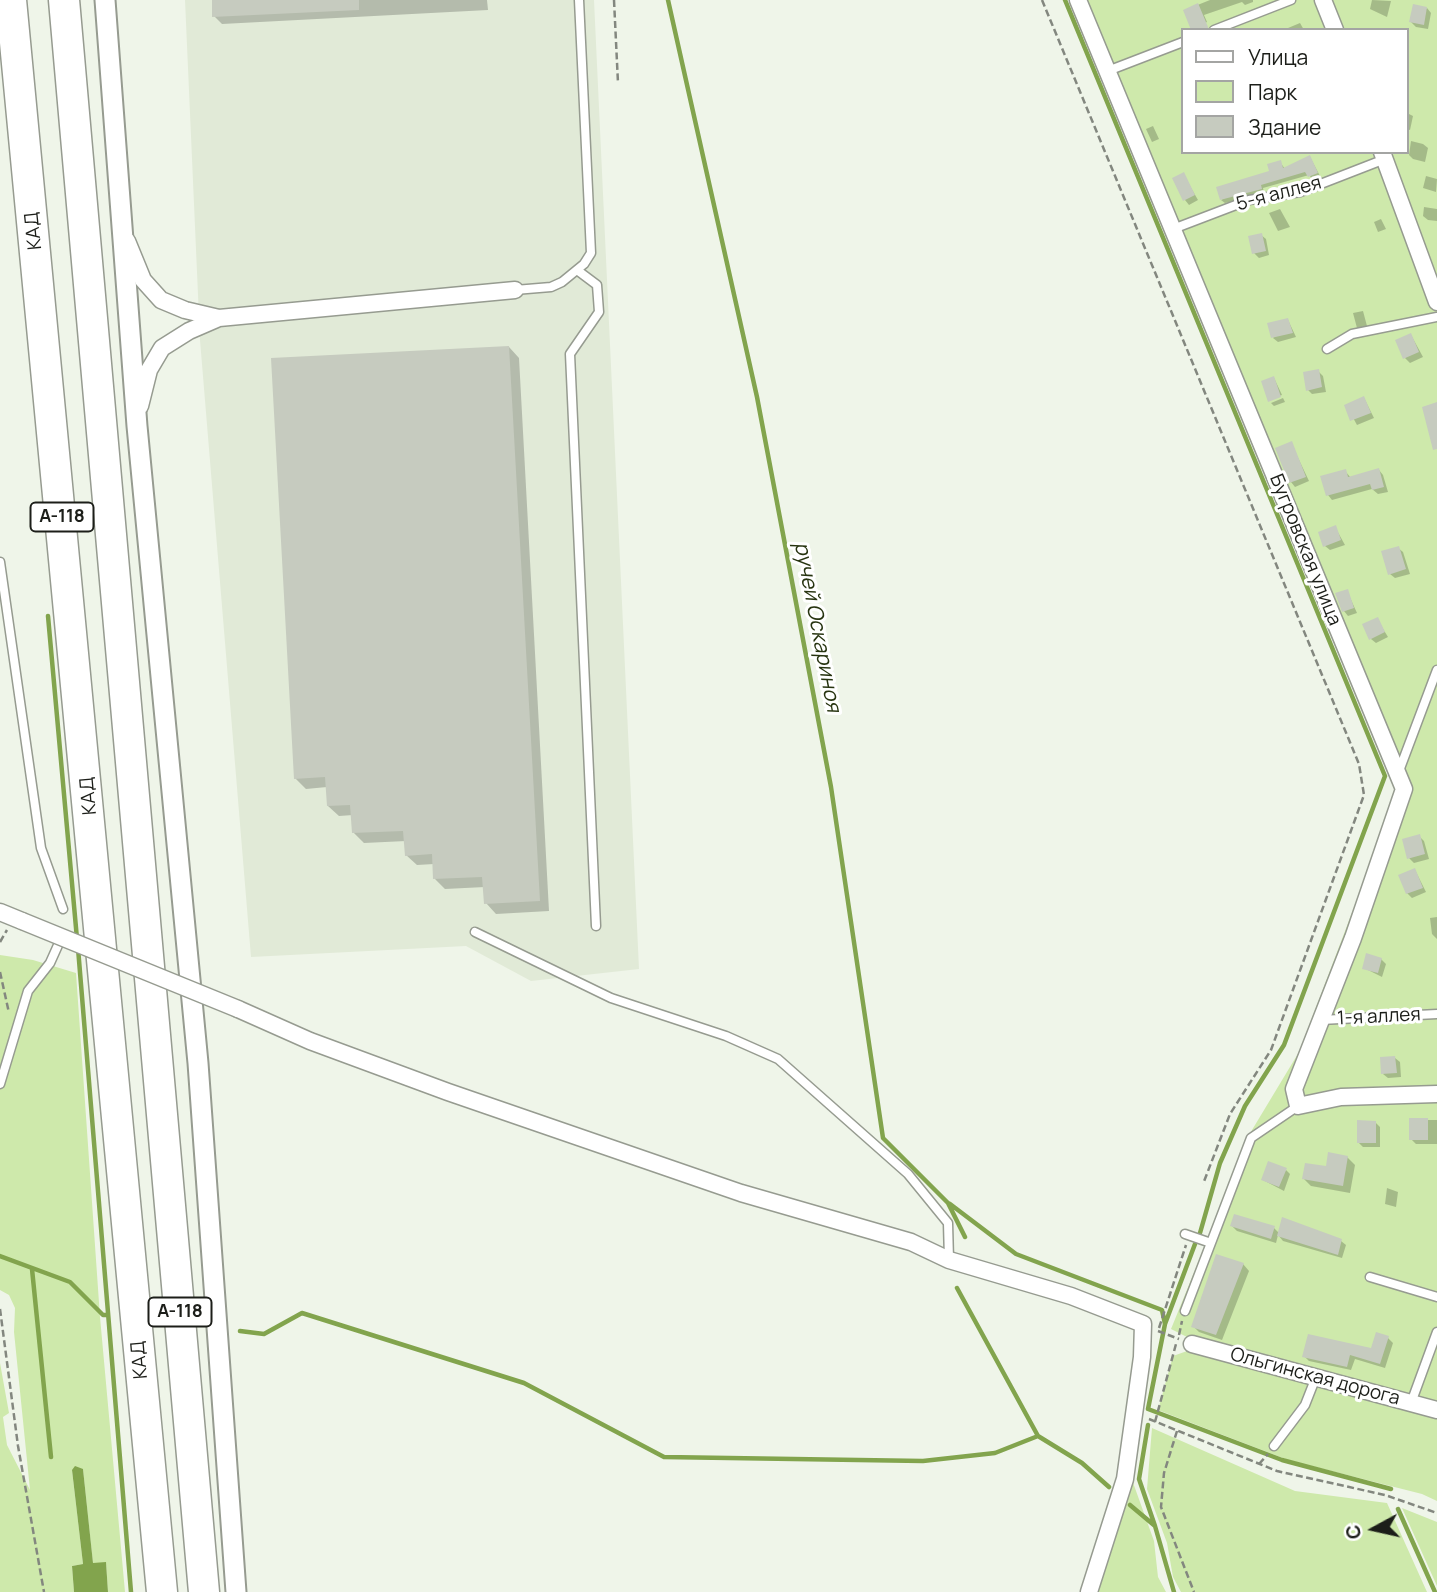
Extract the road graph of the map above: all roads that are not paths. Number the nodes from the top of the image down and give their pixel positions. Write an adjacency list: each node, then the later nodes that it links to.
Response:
1 (11, 0): 47 (highway, КАД / А-118)
2 (64, 0): 48 (highway, А-118)
3 (105, 0): 13 (street)
4 (579, 0): 15 (lane)
5 (1078, 0): 11 (street, Бугровская улица)
6 (1291, 0): 8 (lane)
7 (1323, 0): 9 (street)
8 (1219, 28)
9 (1334, 28)
10 (1182, 42): 11 (lane)
11 (1105, 72): 14 (street, Бугровская улица)
12 (1383, 156): 14 (lane, 5-я аллея); 17 (street)
13 (121, 224): 19 (street); 21 (street)
14 (1173, 229): 24 (street, Бугровская улица)
15 (577, 270): 16 (lane); 27 (lane)
16 (515, 290): 19 (street)
17 (1437, 302)
18 (1437, 317): 20 (lane)
19 (219, 318): 21 (street)
20 (1327, 349)
21 (137, 426): 49 (street)
22 (0, 562): 25 (lane)
23 (1437, 670): 24 (lane)
24 (1398, 774): 31 (street, Бугровская улица)
25 (63, 909)
26 (0, 912): 37 (street, bridge)
27 (596, 926)
28 (475, 932): 37 (lane)
29 (59, 943): 32 (lane)
30 (1437, 1014): 31 (lane, 1-я аллея)
31 (1321, 1020): 34 (street, Бугровская улица)
32 (0, 1084)
33 (1437, 1094): 34 (street)
34 (1298, 1105): 36 (lane)
35 (1188, 1235): 36 (lane)
36 (1211, 1243): 40 (lane)
37 (949, 1260): 50 (street)
38 (1370, 1277): 39 (lane)
39 (1437, 1297)
40 (1185, 1311)
41 (1437, 1332): 44 (lane)
42 (1192, 1344): 43 (street, Ольгинская дорога)
43 (1316, 1377): 44 (street, Ольгинская дорога); 46 (lane)
44 (1411, 1403): 45 (street, Ольгинская дорога)
45 (1437, 1410)
46 (1274, 1446)
47 (162, 1592)
48 (204, 1592)
49 (236, 1592)
50 (1089, 1592)

